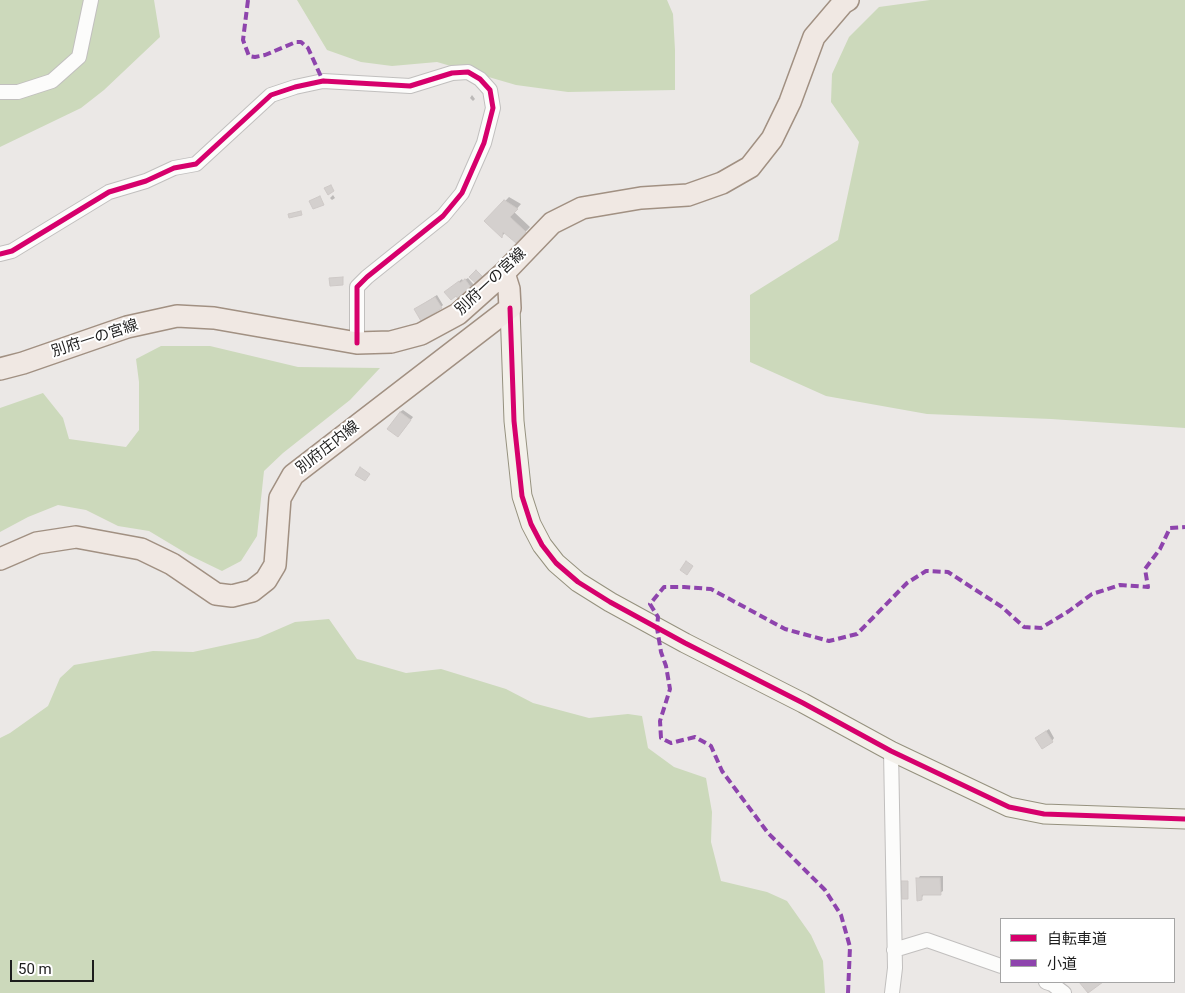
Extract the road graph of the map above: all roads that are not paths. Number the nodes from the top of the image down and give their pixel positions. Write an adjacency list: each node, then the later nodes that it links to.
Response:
1 (91, 0): 3 (street)
2 (848, 0): 5 (main road, 別府一の宮線)
3 (0, 92)
4 (0, 254): 7 (street)
5 (504, 273): 6 (main road); 7 (main road, 別府一の宮線)
6 (510, 308): 9 (main road, 別府庄内線); 10 (street)
7 (356, 343): 8 (main road, 別府一の宮線)
8 (0, 368)
9 (0, 559)
10 (891, 751): 11 (street); 12 (street)
11 (1185, 819)
12 (894, 950): 13 (street); 15 (street)
13 (1000, 966)
14 (1048, 983): 16 (street)
15 (892, 993)
16 (1064, 993)

